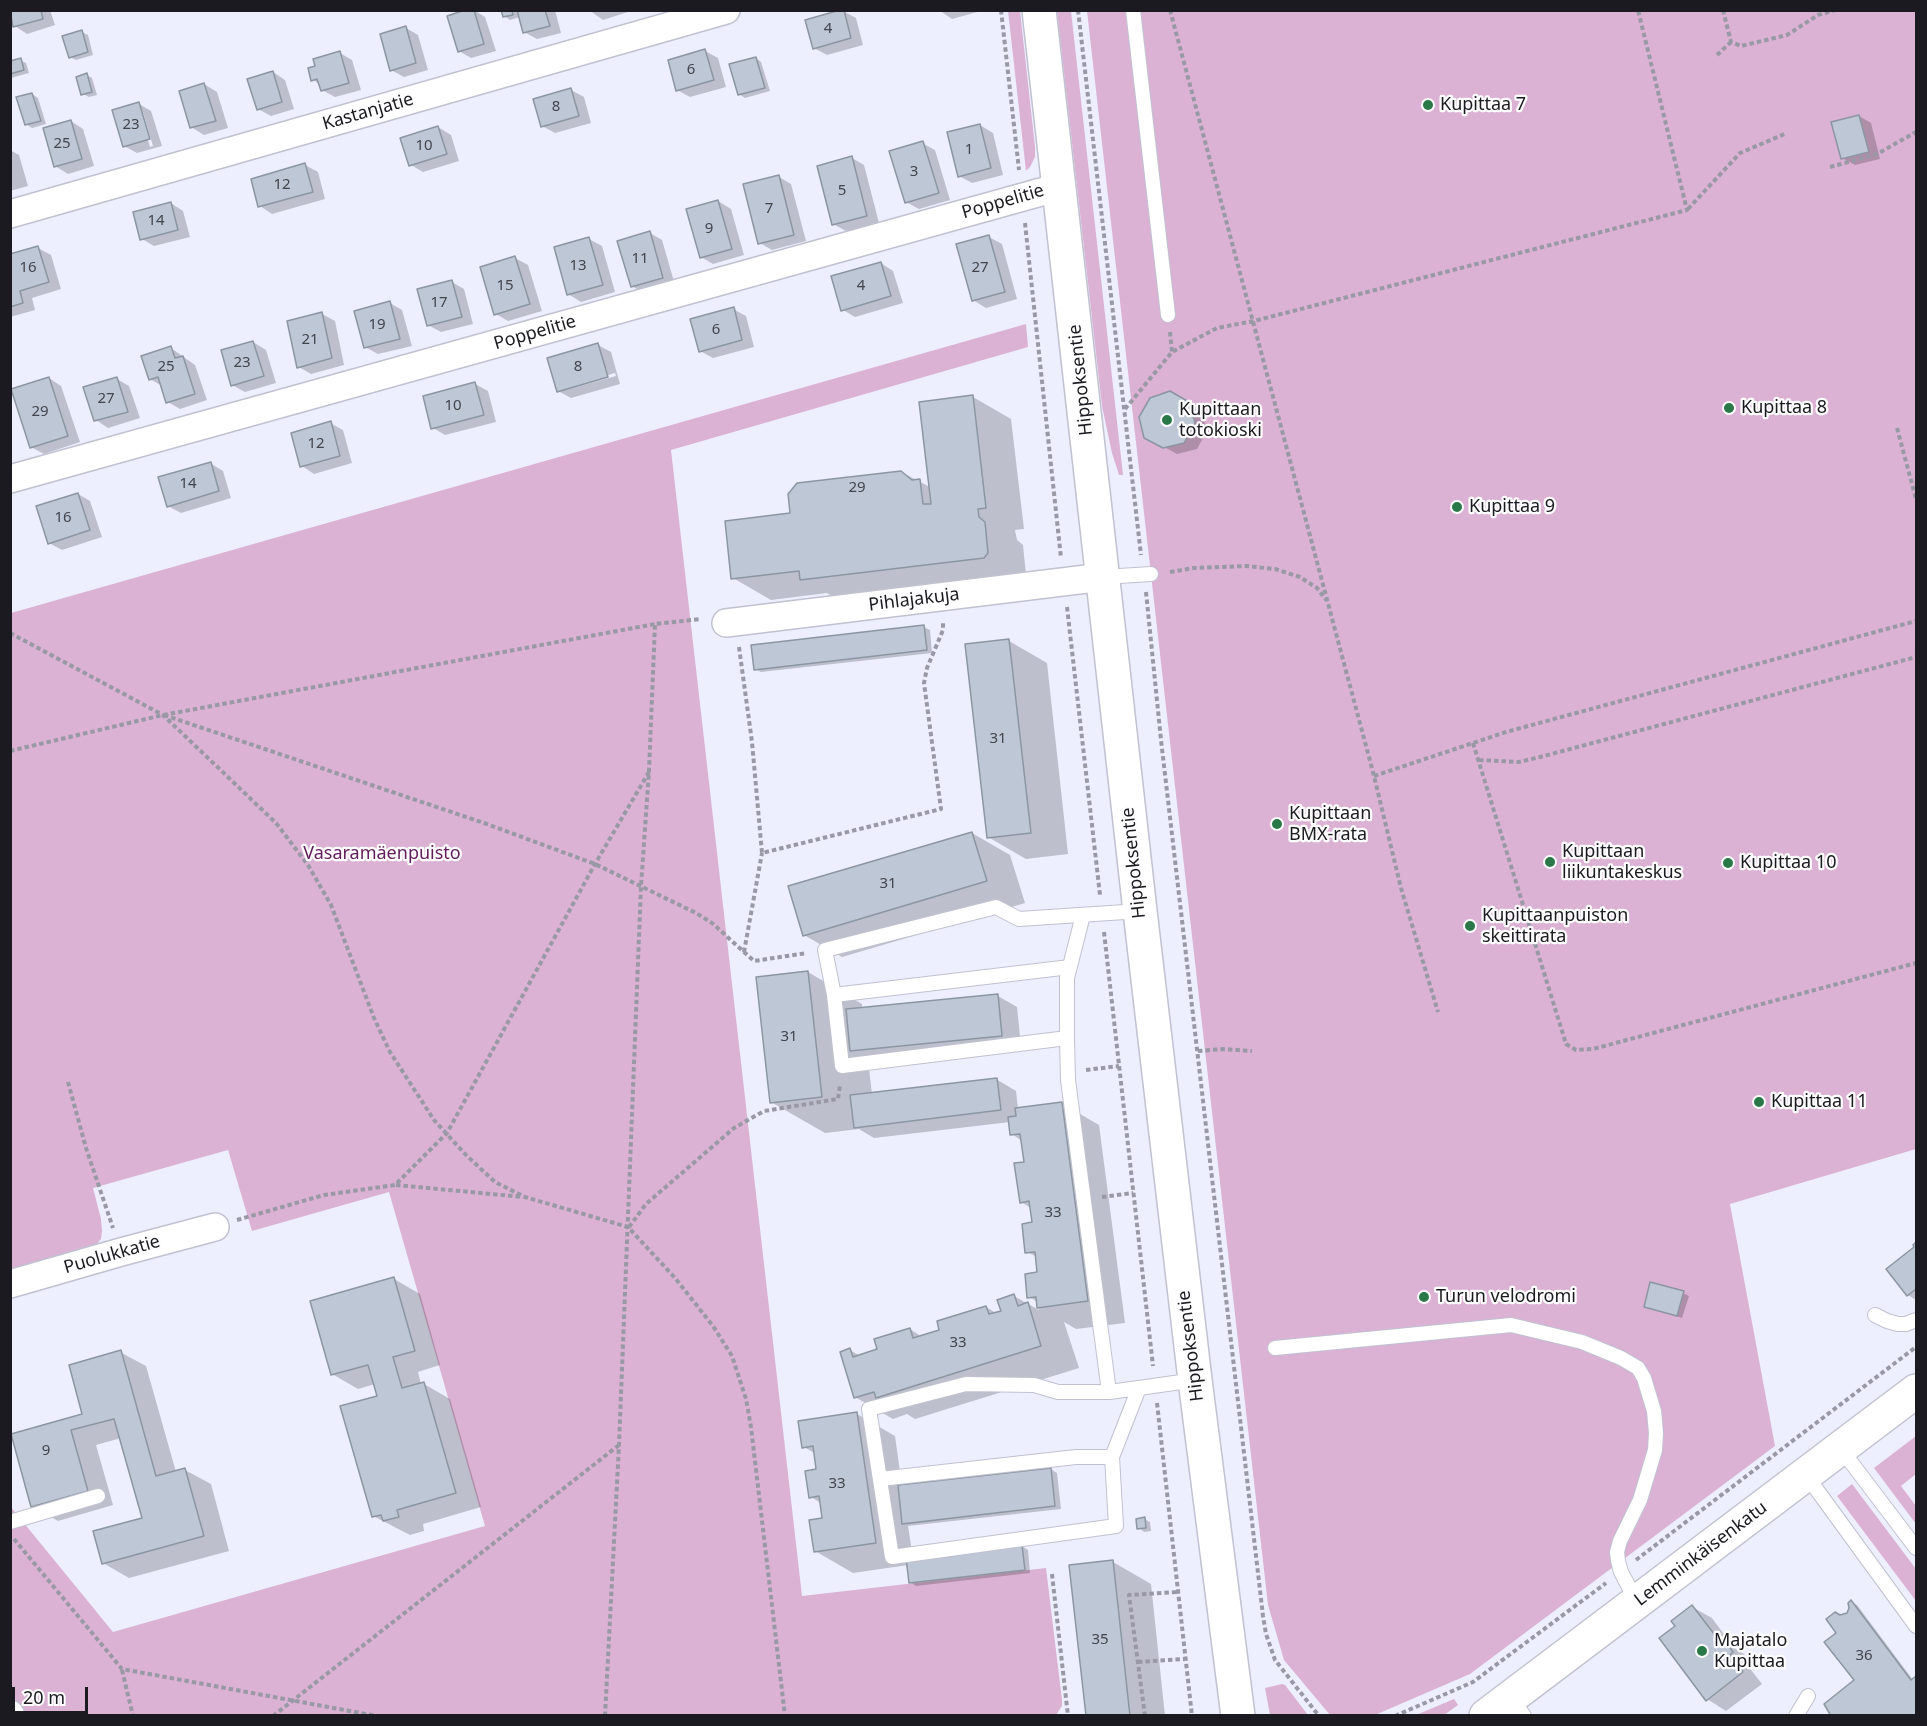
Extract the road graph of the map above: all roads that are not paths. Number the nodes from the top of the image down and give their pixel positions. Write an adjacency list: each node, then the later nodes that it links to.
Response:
1 (726, 10): 5 (street, Kastanjatie)
2 (1039, 10): 4 (street, Hippoksentie)
3 (1133, 10): 6 (lane)
4 (1059, 187): 7 (street, Poppelitie); 9 (street, Hippoksentie)
5 (10, 214)
6 (1168, 315)
7 (10, 479)
8 (1147, 574): 9 (lane)
9 (1103, 577): 10 (street, Pihlajakuja); 11 (street, Hippoksentie)
10 (731, 623)
11 (1140, 911): 12 (lane); 21 (street, Hippoksentie)
12 (1083, 915): 13 (lane); 14 (lane)
13 (1070, 967): 14 (lane); 15 (lane)
14 (834, 995): 15 (lane)
15 (1067, 1038): 24 (lane)
16 (215, 1227): 17 (street, Puolukkatie)
17 (10, 1284)
18 (1875, 1315): 19 (lane)
19 (1917, 1320)
20 (1275, 1348): 32 (lane)
21 (1195, 1380): 22 (lane); 36 (street, Hippoksentie)
22 (1139, 1388): 24 (lane); 26 (lane)
23 (1917, 1391): 25 (street, Lemminkäisenkatu)
24 (1109, 1392): 28 (lane)
25 (1841, 1449): 27 (street, Lemminkäisenkatu); 31 (lane)
26 (1112, 1458): 28 (lane); 28 (lane)
27 (1806, 1475): 32 (street, Lemminkäisenkatu); 33 (lane)
28 (880, 1479)
29 (98, 1496): 30 (lane)
30 (10, 1522)
31 (1917, 1548)
32 (1637, 1602): 35 (street, Lemminkäisenkatu)
33 (1917, 1626)
34 (1808, 1696): 37 (lane)
35 (1507, 1710)
36 (1237, 1715)
37 (1796, 1716)

